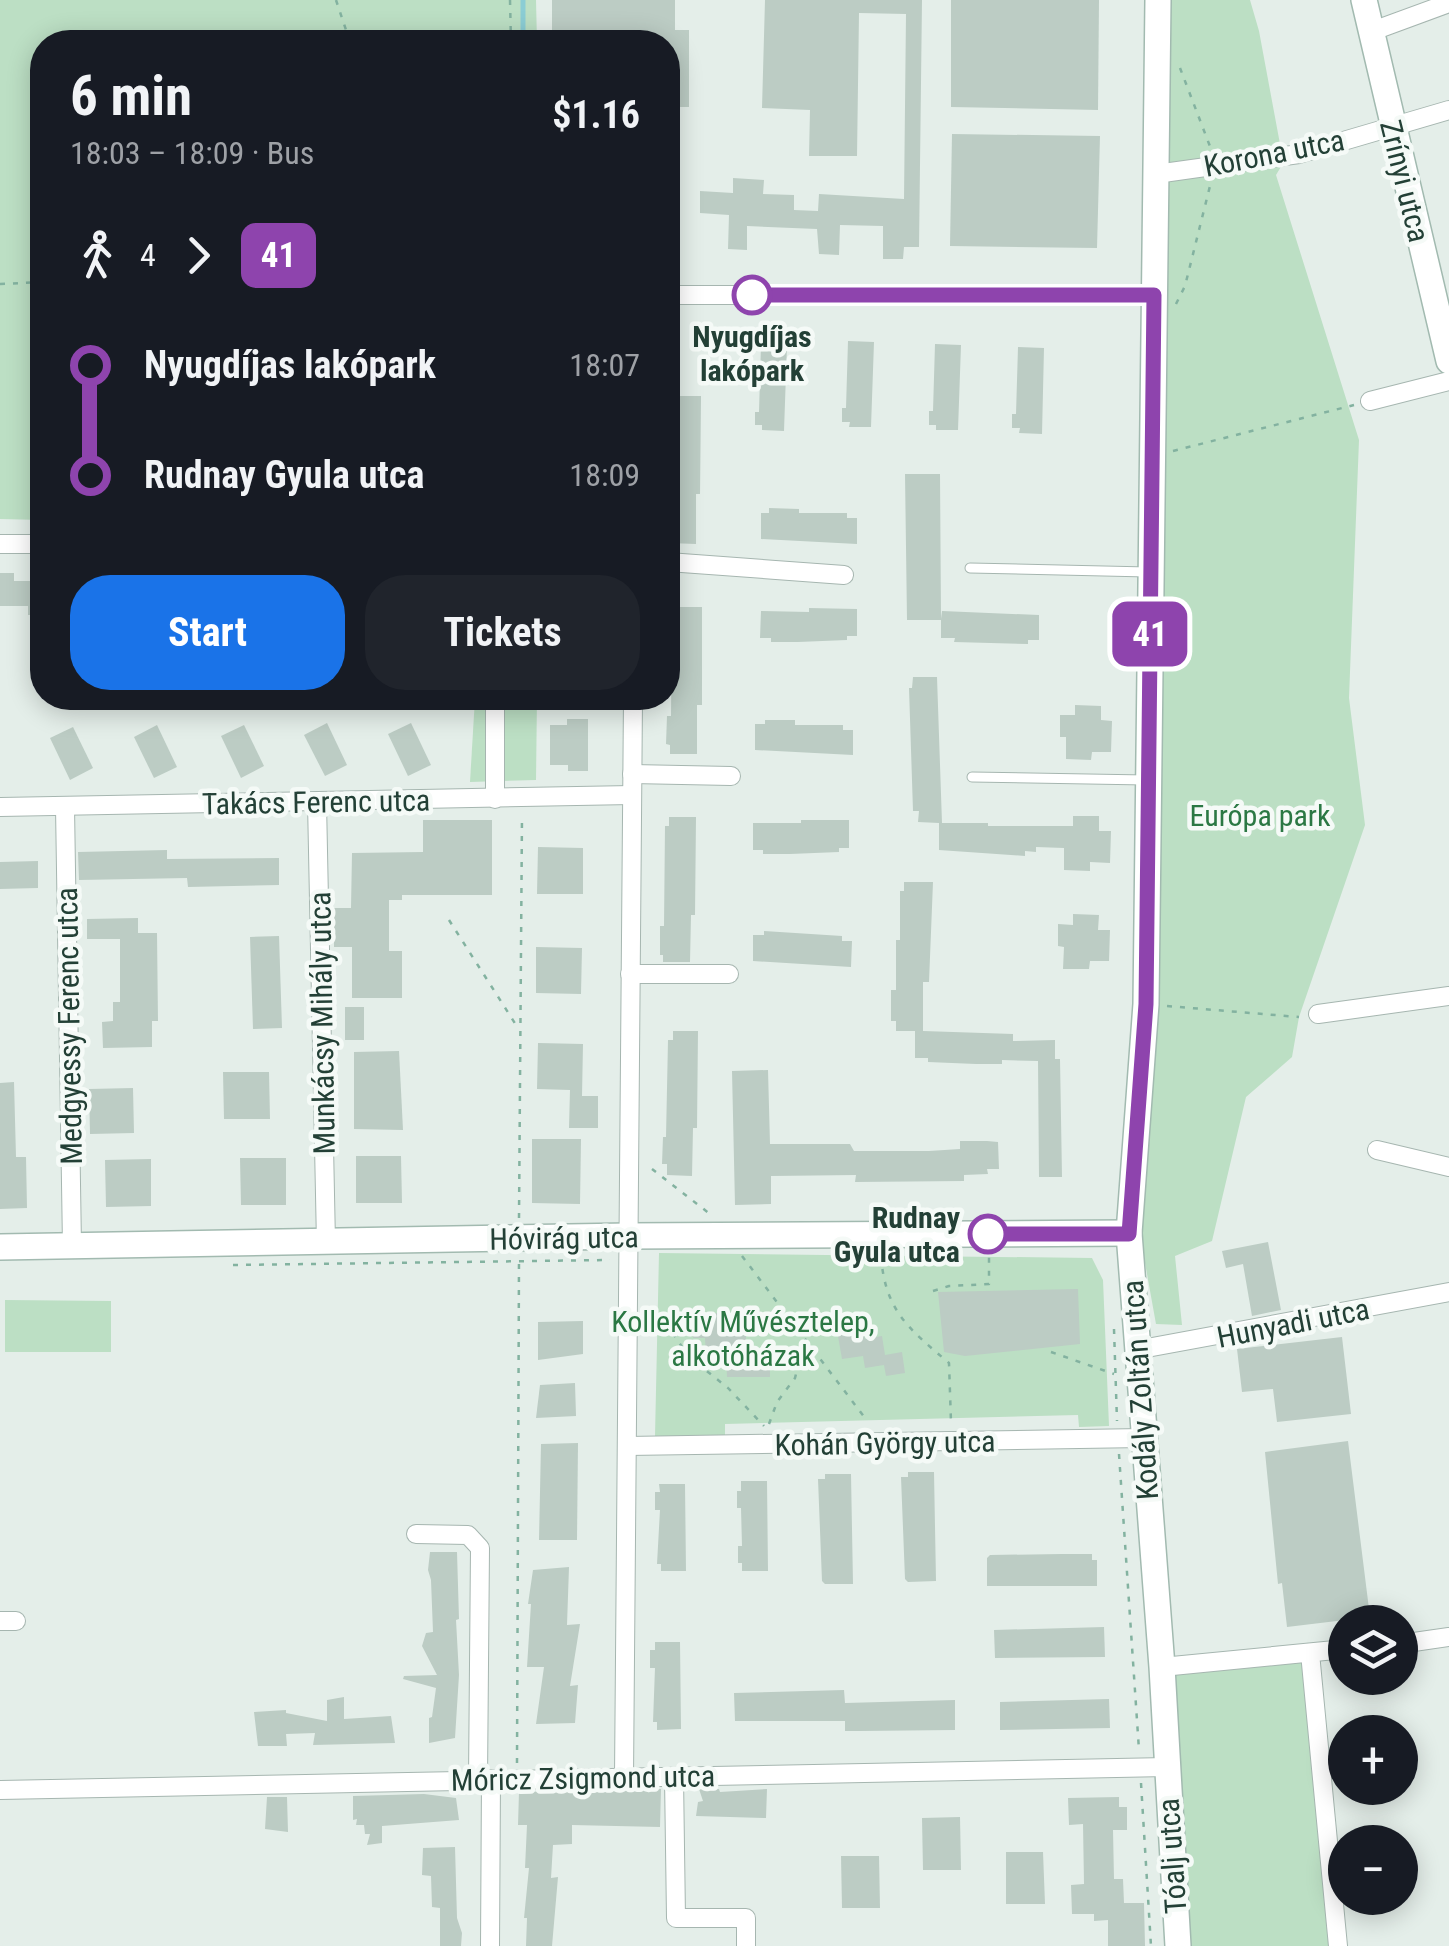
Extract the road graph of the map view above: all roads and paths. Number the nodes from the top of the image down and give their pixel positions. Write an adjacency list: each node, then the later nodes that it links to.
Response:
1 (336, 0): 6 (path)
2 (510, 0): 7 (path)
3 (1158, 0): 11 (street, Kodály Zoltán utca)
4 (1364, 0): 8 (street, Zrínyi utca)
5 (1449, 3): 8 (street)
6 (346, 30)
7 (510, 30)
8 (1370, 32): 10 (street, Zrínyi utca)
9 (1449, 110): 10 (street, Korona utca)
10 (1392, 128): 11 (street, Korona utca); 16 (street, Zrínyi utca)
11 (1156, 174): 15 (street, Kodály Zoltán utca)
12 (30, 283): 13 (path)
13 (0, 284)
14 (680, 295): 15 (street)
15 (1154, 295): 19 (street, Kodály Zoltán utca)
16 (1449, 361)
17 (1449, 381): 18 (street)
18 (1370, 401): 19 (path)
19 (1152, 456): 24 (street, Kodály Zoltán utca)
20 (0, 544): 21 (street)
21 (30, 544)
22 (680, 563): 25 (street)
23 (970, 568): 24 (lane)
24 (1151, 572): 31 (street, Kodály Zoltán utca)
25 (844, 575)
26 (494, 710): 33 (street)
27 (633, 710): 28 (street)
28 (632, 774): 29 (street); 32 (street)
29 (730, 776)
30 (972, 777): 31 (lane)
31 (1148, 780): 42 (street, Kodály Zoltán utca)
32 (632, 794): 34 (street, Takács Ferenc utca); 39 (street)
33 (495, 799): 34 (street, Takács Ferenc utca); 35 (street, Takács Ferenc utca)
34 (522, 799): 44 (path)
35 (318, 802): 36 (street, Takács Ferenc utca); 52 (street, Munkácsy Mihály utca)
36 (65, 806): 37 (street, Takács Ferenc utca); 53 (street, Medgyessy Ferenc utca)
37 (0, 808)
38 (449, 920): 44 (path)
39 (630, 974): 40 (street); 55 (street)
40 (729, 974)
41 (1449, 996): 43 (street)
42 (1146, 1004): 43 (path); 51 (street, Kodály Zoltán utca)
43 (1318, 1014)
44 (520, 1032): 56 (path)
45 (1377, 1150): 46 (street)
46 (1449, 1168)
47 (652, 1169): 48 (path)
48 (709, 1214)
49 (878, 1234): 50 (street, Hóvirág utca); 55 (street, Hóvirág utca); 69 (path)
50 (988, 1234): 51 (street, Hóvirág utca); 59 (path)
51 (1129, 1234): 64 (street, Kodály Zoltán utca)
52 (326, 1243): 53 (street, Hóvirág utca); 56 (street, Hóvirág utca)
53 (72, 1246): 54 (street, Hóvirág utca)
54 (0, 1247)
55 (628, 1248): 56 (street, Hóvirág utca); 56 (path); 61 (street)
56 (519, 1251): 58 (path); 82 (path)
57 (738, 1251): 63 (path)
58 (220, 1266)
59 (933, 1291)
60 (1449, 1292): 64 (street, Hunyadi utca)
61 (628, 1320): 63 (path); 70 (street)
62 (1114, 1322): 66 (path)
63 (804, 1340): 67 (path)
64 (1136, 1350): 68 (street, Kodály Zoltán utca)
65 (1051, 1352): 66 (path)
66 (1116, 1374): 68 (path)
67 (865, 1418)
68 (1130, 1438): 69 (street, Kohán György utca); 76 (street, Kodály Zoltán utca); 77 (path)
69 (952, 1442): 70 (street, Kohán György utca)
70 (627, 1446): 80 (street)
71 (416, 1534): 81 (street)
72 (1449, 1636): 73 (street)
73 (1418, 1641)
74 (1328, 1651): 75 (street)
75 (1310, 1653): 76 (street); 88 (street)
76 (1162, 1667): 78 (street, Kodály Zoltán utca)
77 (1140, 1767): 78 (street, Móricz Zsigmond utca); 79 (street, Móricz Zsigmond utca); 86 (path)
78 (1166, 1767): 87 (street, Tóalj utca)
79 (674, 1776): 80 (street, Móricz Zsigmond utca); 85 (street)
80 (624, 1778): 82 (street, Móricz Zsigmond utca)
81 (484, 1779): 82 (street, Móricz Zsigmond utca); 83 (street, Móricz Zsigmond utca); 84 (street)
82 (517, 1779)
83 (0, 1790)
84 (490, 1946)
85 (746, 1946)
86 (1151, 1946)
87 (1178, 1946)
88 (1338, 1946)

